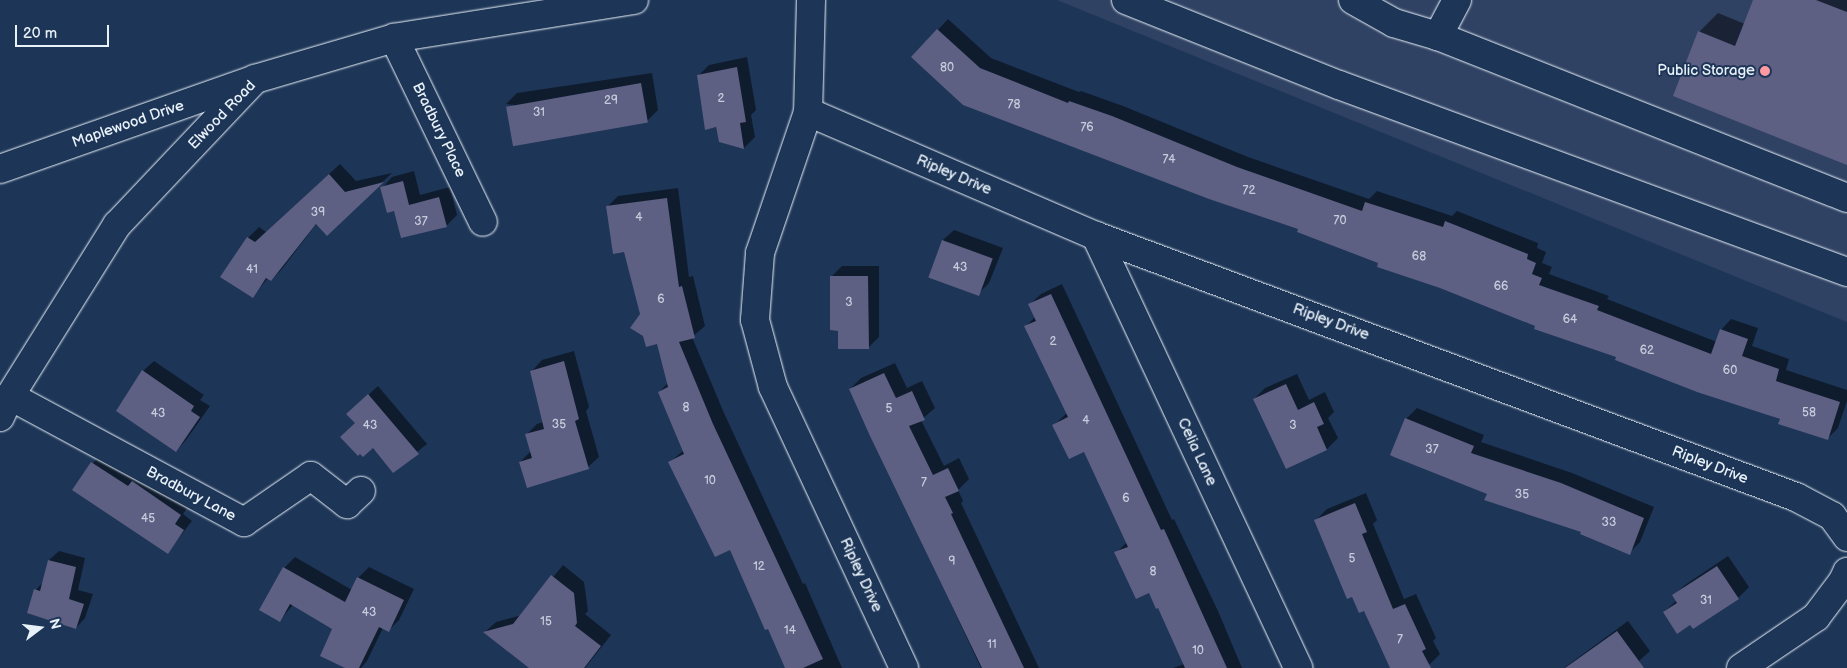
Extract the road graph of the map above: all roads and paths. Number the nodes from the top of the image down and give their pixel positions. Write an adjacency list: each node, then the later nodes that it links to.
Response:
1 (634, 0): 7 (street, Elwood Road)
2 (811, 0): 9 (street, Ripley Drive)
3 (1126, 0): 14 (street)
4 (1353, 0): 6 (street)
5 (1457, 0): 6 (street)
6 (1438, 36): 11 (street)
7 (394, 38): 8 (street, Elwood Road); 12 (street, Bradbury Place)
8 (255, 79): 10 (street, Maplewood Drive); 15 (street, Elwood Road)
9 (808, 112): 13 (street, Ripley Drive); 19 (street, Ripley Drive)
10 (0, 169)
11 (1847, 198)
12 (483, 222)
13 (1096, 236): 17 (street, Ripley Drive); 20 (street, Celia Lane)
14 (1847, 272)
15 (5, 406): 16 (street, Bradbury Lane)
16 (361, 491)
17 (1847, 537)
18 (1847, 572): 21 (street)
19 (904, 668)
20 (1298, 668)
21 (1741, 668)

